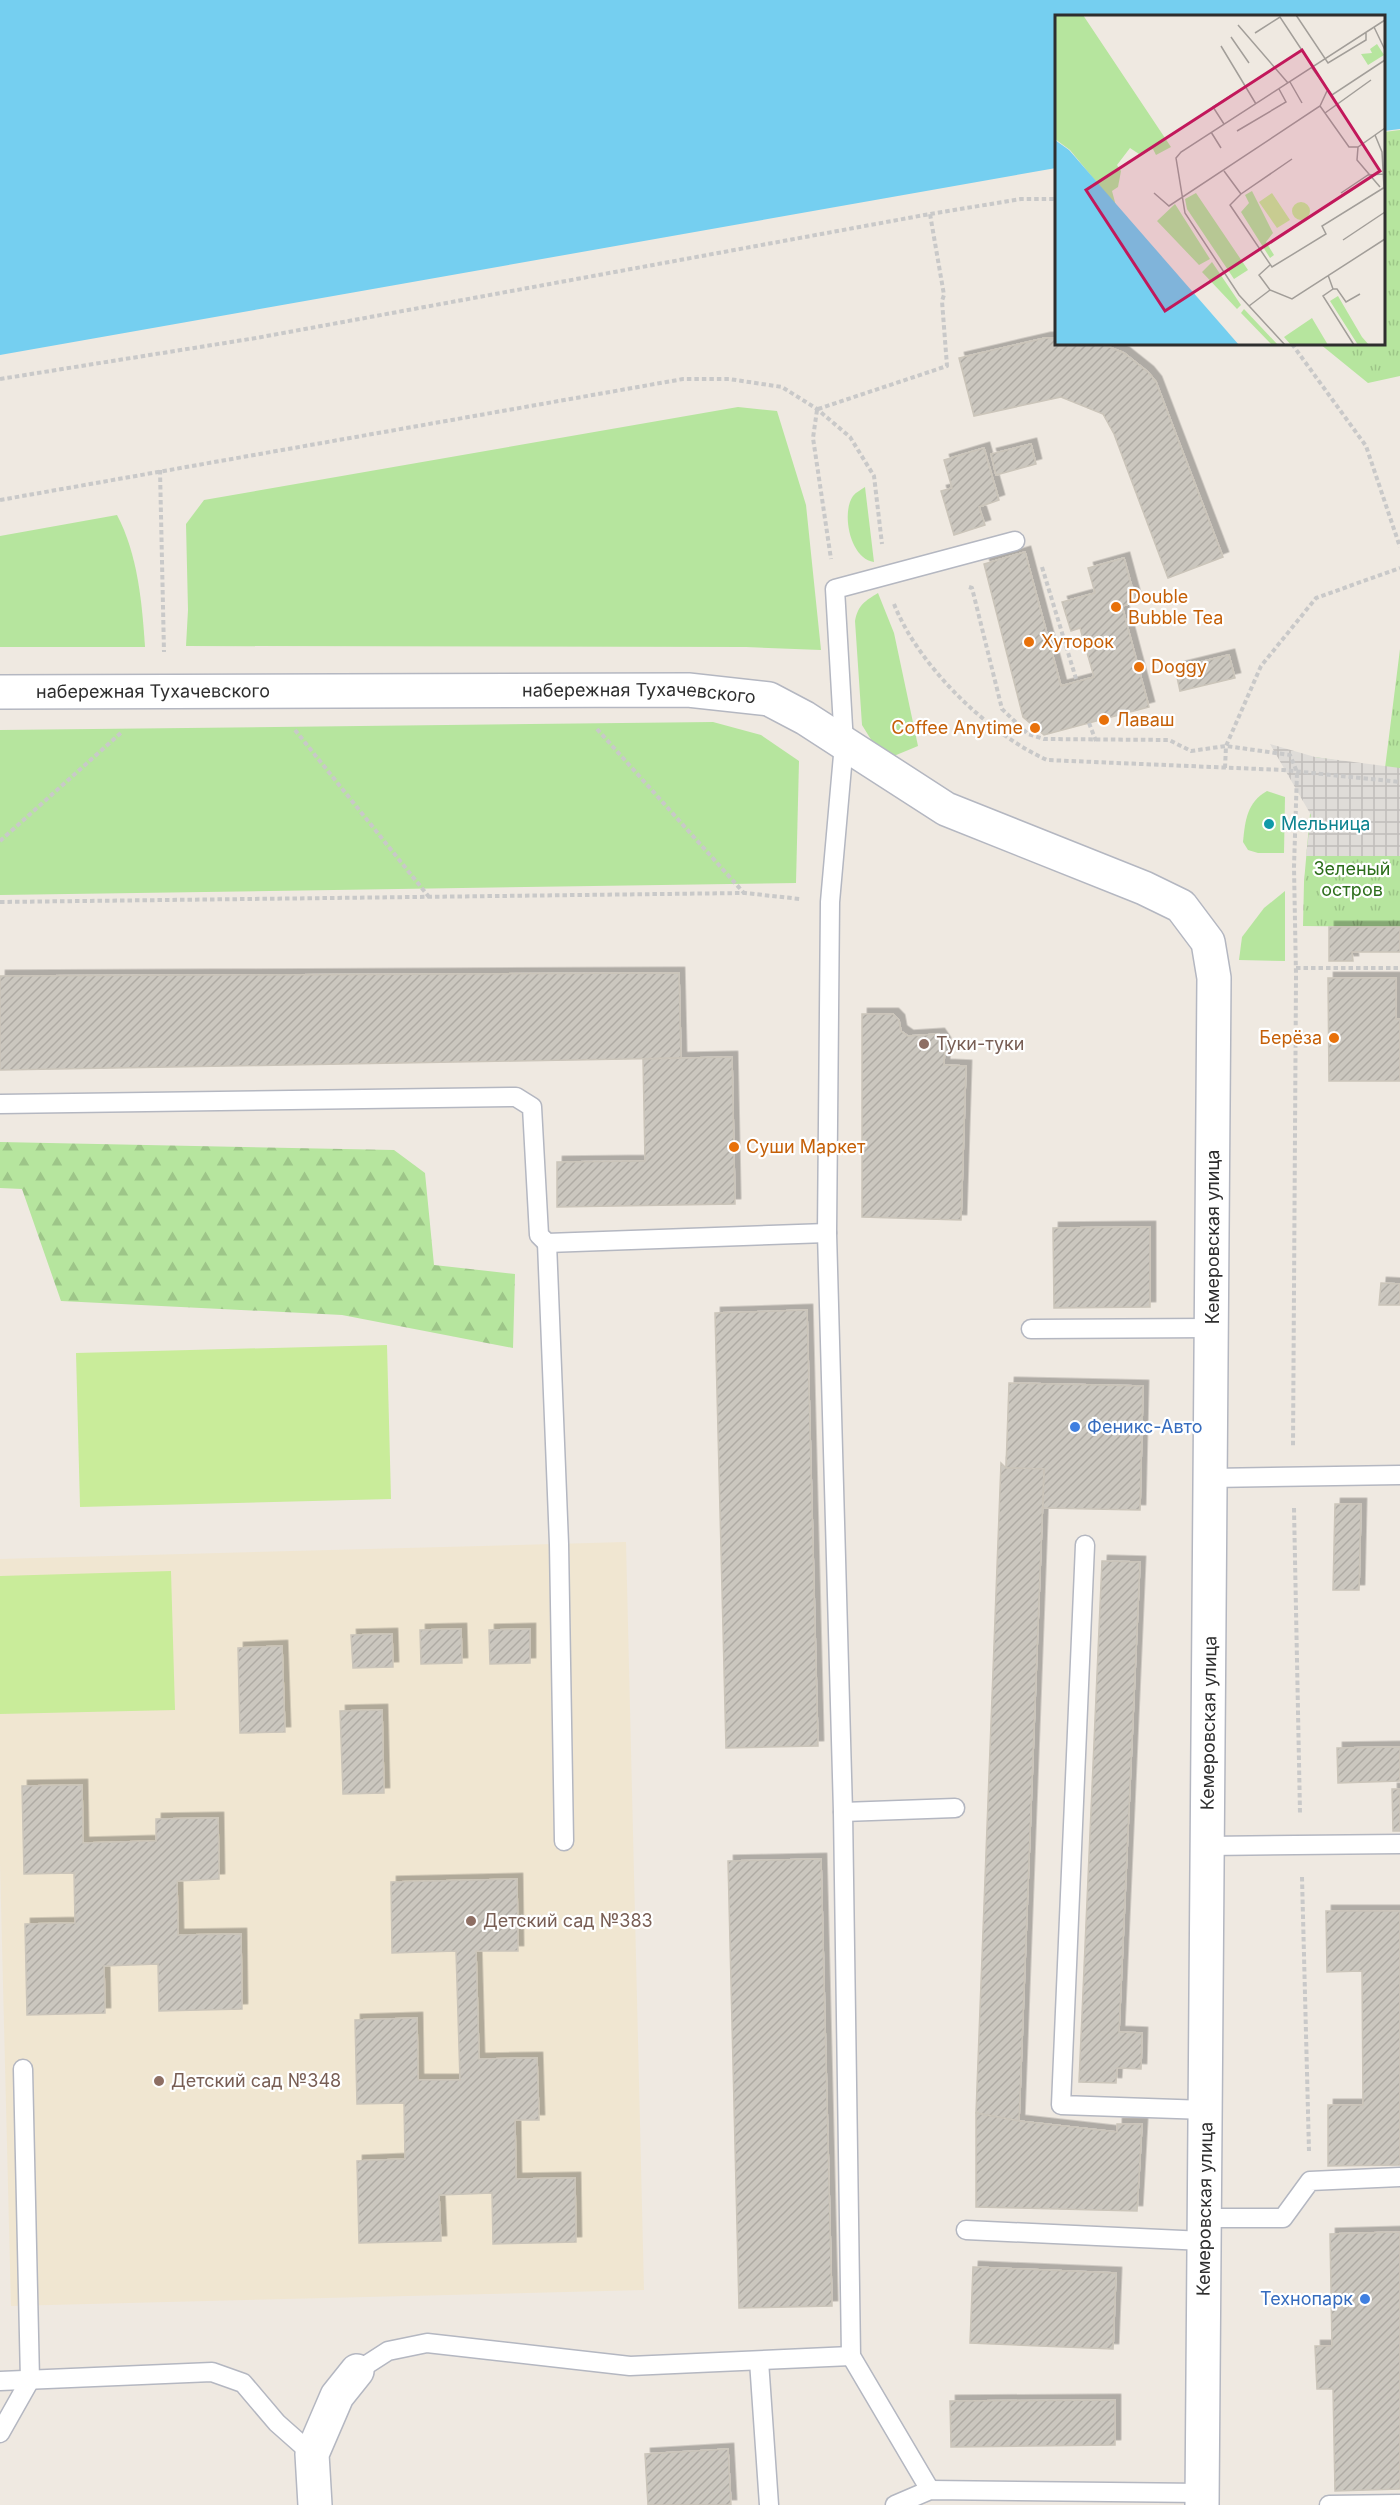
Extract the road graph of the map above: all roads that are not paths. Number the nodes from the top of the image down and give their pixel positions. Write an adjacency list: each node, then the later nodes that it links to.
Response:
1 (1015, 541): 3 (lane)
2 (0, 692): 3 (street, набережная Тухачевского)
3 (844, 744): 4 (street, набережная Тухачевского); 6 (lane)
4 (1208, 942): 8 (street, Кемеровская улица)
5 (0, 1104): 7 (lane)
6 (826, 1233): 7 (lane); 14 (lane)
7 (547, 1243): 15 (lane)
8 (1212, 1328): 9 (lane); 11 (street, Кемеровская улица)
9 (1031, 1329)
10 (1400, 1475): 11 (lane)
11 (1211, 1478): 17 (street, Кемеровская улица)
12 (1085, 1545): 19 (lane)
13 (955, 1808): 14 (lane)
14 (843, 1812): 23 (lane)
15 (564, 1841)
16 (1400, 1844): 17 (lane)
17 (1207, 1846): 19 (street, Кемеровская улица)
18 (23, 2069): 26 (lane)
19 (1206, 2110): 21 (street, Кемеровская улица)
20 (1400, 2177): 21 (lane)
21 (1204, 2229): 22 (lane); 32 (street, Кемеровская улица)
22 (966, 2230)
23 (851, 2356): 24 (lane); 30 (lane)
24 (759, 2361): 25 (lane); 35 (lane)
25 (357, 2371): 29 (street)
26 (30, 2380): 27 (lane); 28 (lane); 29 (lane)
27 (0, 2381)
28 (0, 2433)
29 (312, 2454): 34 (street)
30 (930, 2490): 31 (lane); 36 (lane)
31 (961, 2498): 32 (lane)
32 (1202, 2499)
33 (1400, 2504): 37 (lane)
34 (315, 2505)
35 (769, 2505)
36 (895, 2505)
37 (1329, 2505)

